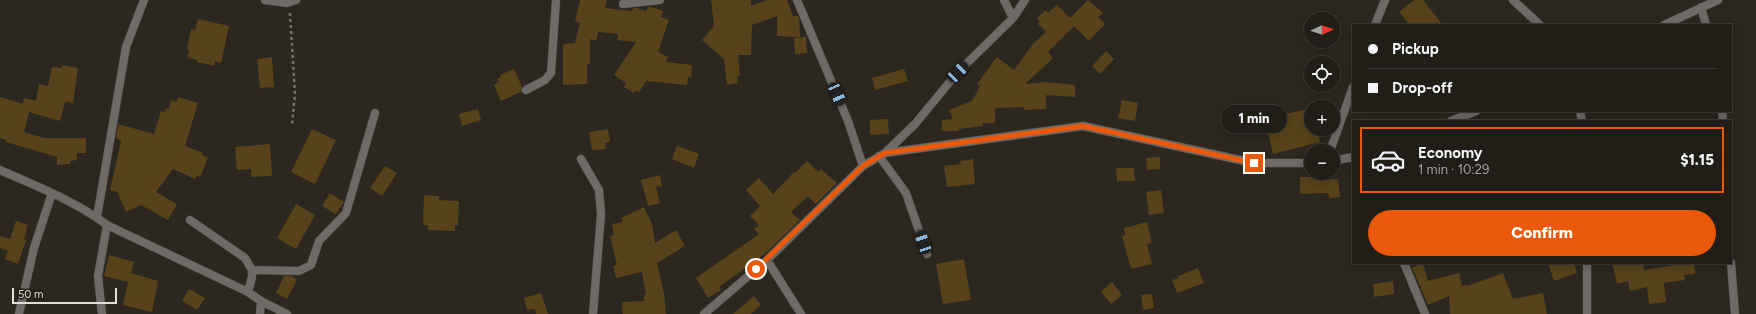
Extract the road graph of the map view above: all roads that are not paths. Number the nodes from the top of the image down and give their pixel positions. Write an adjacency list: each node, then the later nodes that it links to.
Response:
1 (144, 0): 33 (street)
2 (265, 0): 3 (street)
3 (296, 0)
4 (556, 0): 19 (street)
5 (660, 0): 12 (street)
6 (797, 0): 30 (street)
7 (1004, 0): 14 (street)
8 (1025, 0): 14 (street)
9 (1385, 0): 15 (street)
10 (1514, 0): 16 (street)
11 (1718, 0): 13 (street)
12 (623, 4)
13 (1701, 7): 17 (street); 18 (street)
14 (1013, 18): 25 (street)
15 (1375, 24)
16 (1539, 24)
17 (1666, 24)
18 (1706, 24)
19 (526, 90)
20 (1352, 90): 24 (street)
21 (1474, 112): 23 (street)
22 (375, 113): 41 (street)
23 (1454, 120)
24 (1333, 144)
25 (882, 155): 29 (street); 30 (street); 36 (street)
26 (1352, 157): 28 (street)
27 (581, 159): 48 (street)
28 (1340, 160)
29 (1304, 163)
30 (863, 166): 37 (street)
31 (0, 170): 32 (street)
32 (52, 193): 33 (street); 44 (street)
33 (97, 217): 35 (street)
34 (190, 220): 41 (street)
35 (107, 225): 42 (street); 45 (street)
36 (927, 254)
37 (767, 260): 49 (street); 50 (street)
38 (1404, 264): 51 (street)
39 (1587, 264): 52 (street)
40 (1731, 264): 53 (street)
41 (252, 270): 42 (street)
42 (248, 292): 43 (street)
43 (261, 301): 46 (street); 47 (street)
44 (19, 314)
45 (102, 314)
46 (260, 314)
47 (287, 314)
48 (593, 314)
49 (704, 314)
50 (801, 314)
51 (1426, 314)
52 (1587, 314)
53 (1735, 314)

